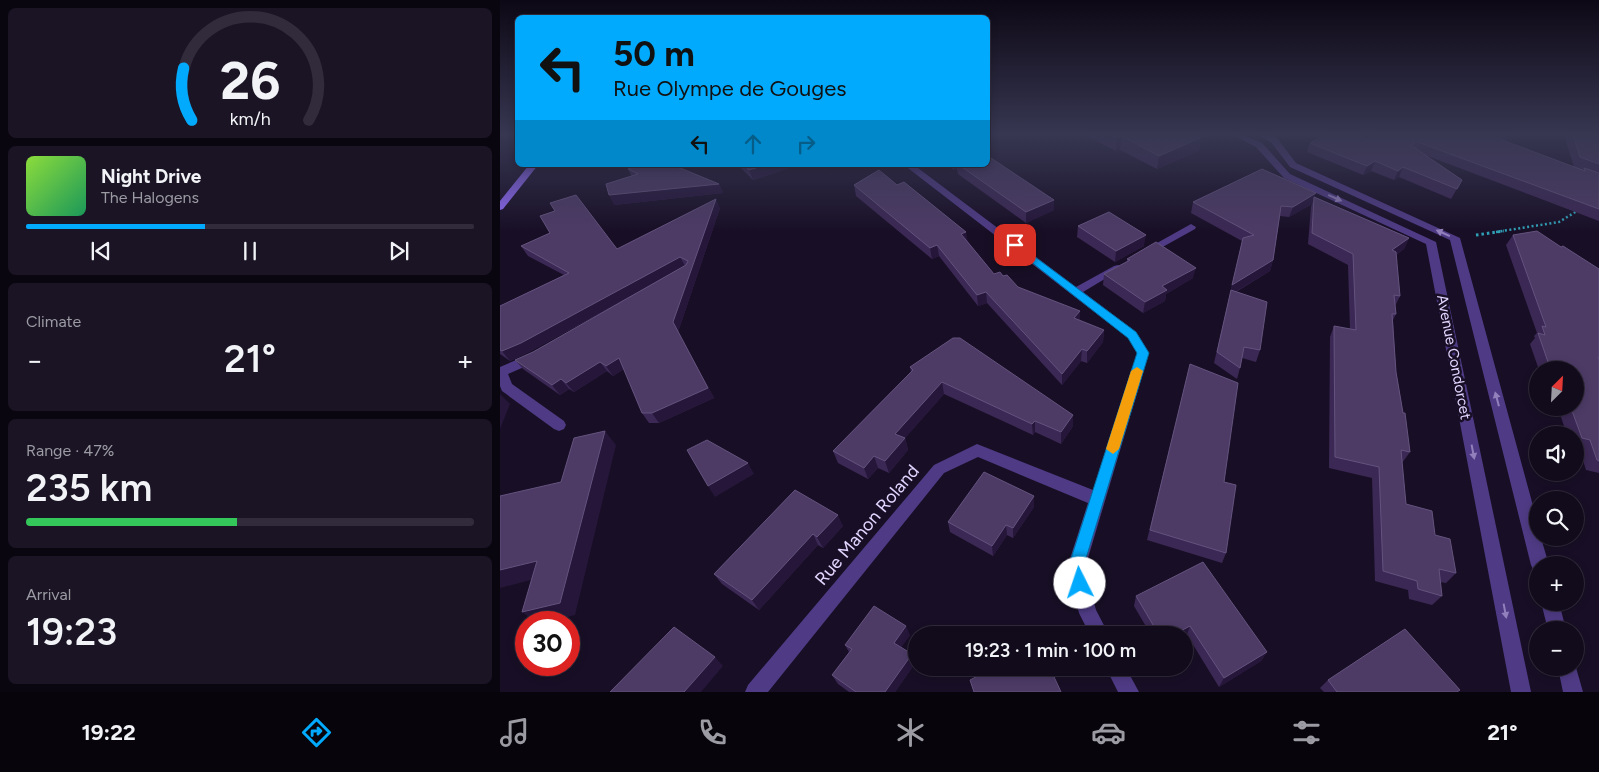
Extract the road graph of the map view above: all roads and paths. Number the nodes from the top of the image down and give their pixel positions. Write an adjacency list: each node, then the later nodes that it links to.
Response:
1 (532, 167): 5 (street)
2 (911, 167): 9 (street)
3 (1280, 167): 20 (street, Avenue Condorcet, one-way to 20)
4 (1298, 167): 8 (street, one-way to 4)
5 (500, 207)
6 (1583, 207): 8 (path)
7 (1191, 227): 9 (street)
8 (1455, 238): 14 (street, Avenue Condorcet, one-way to 8)
9 (1076, 291): 13 (street)
10 (543, 353): 11 (street)
11 (500, 372): 12 (street)
12 (559, 425)
13 (1097, 499): 15 (street); 18 (street, Rue Manon Roland)
14 (1538, 556)
15 (1095, 626)
16 (1120, 676): 19 (street)
17 (1569, 676): 21 (street)
18 (755, 692)
19 (1128, 692)
20 (1521, 692)
21 (1574, 692)

